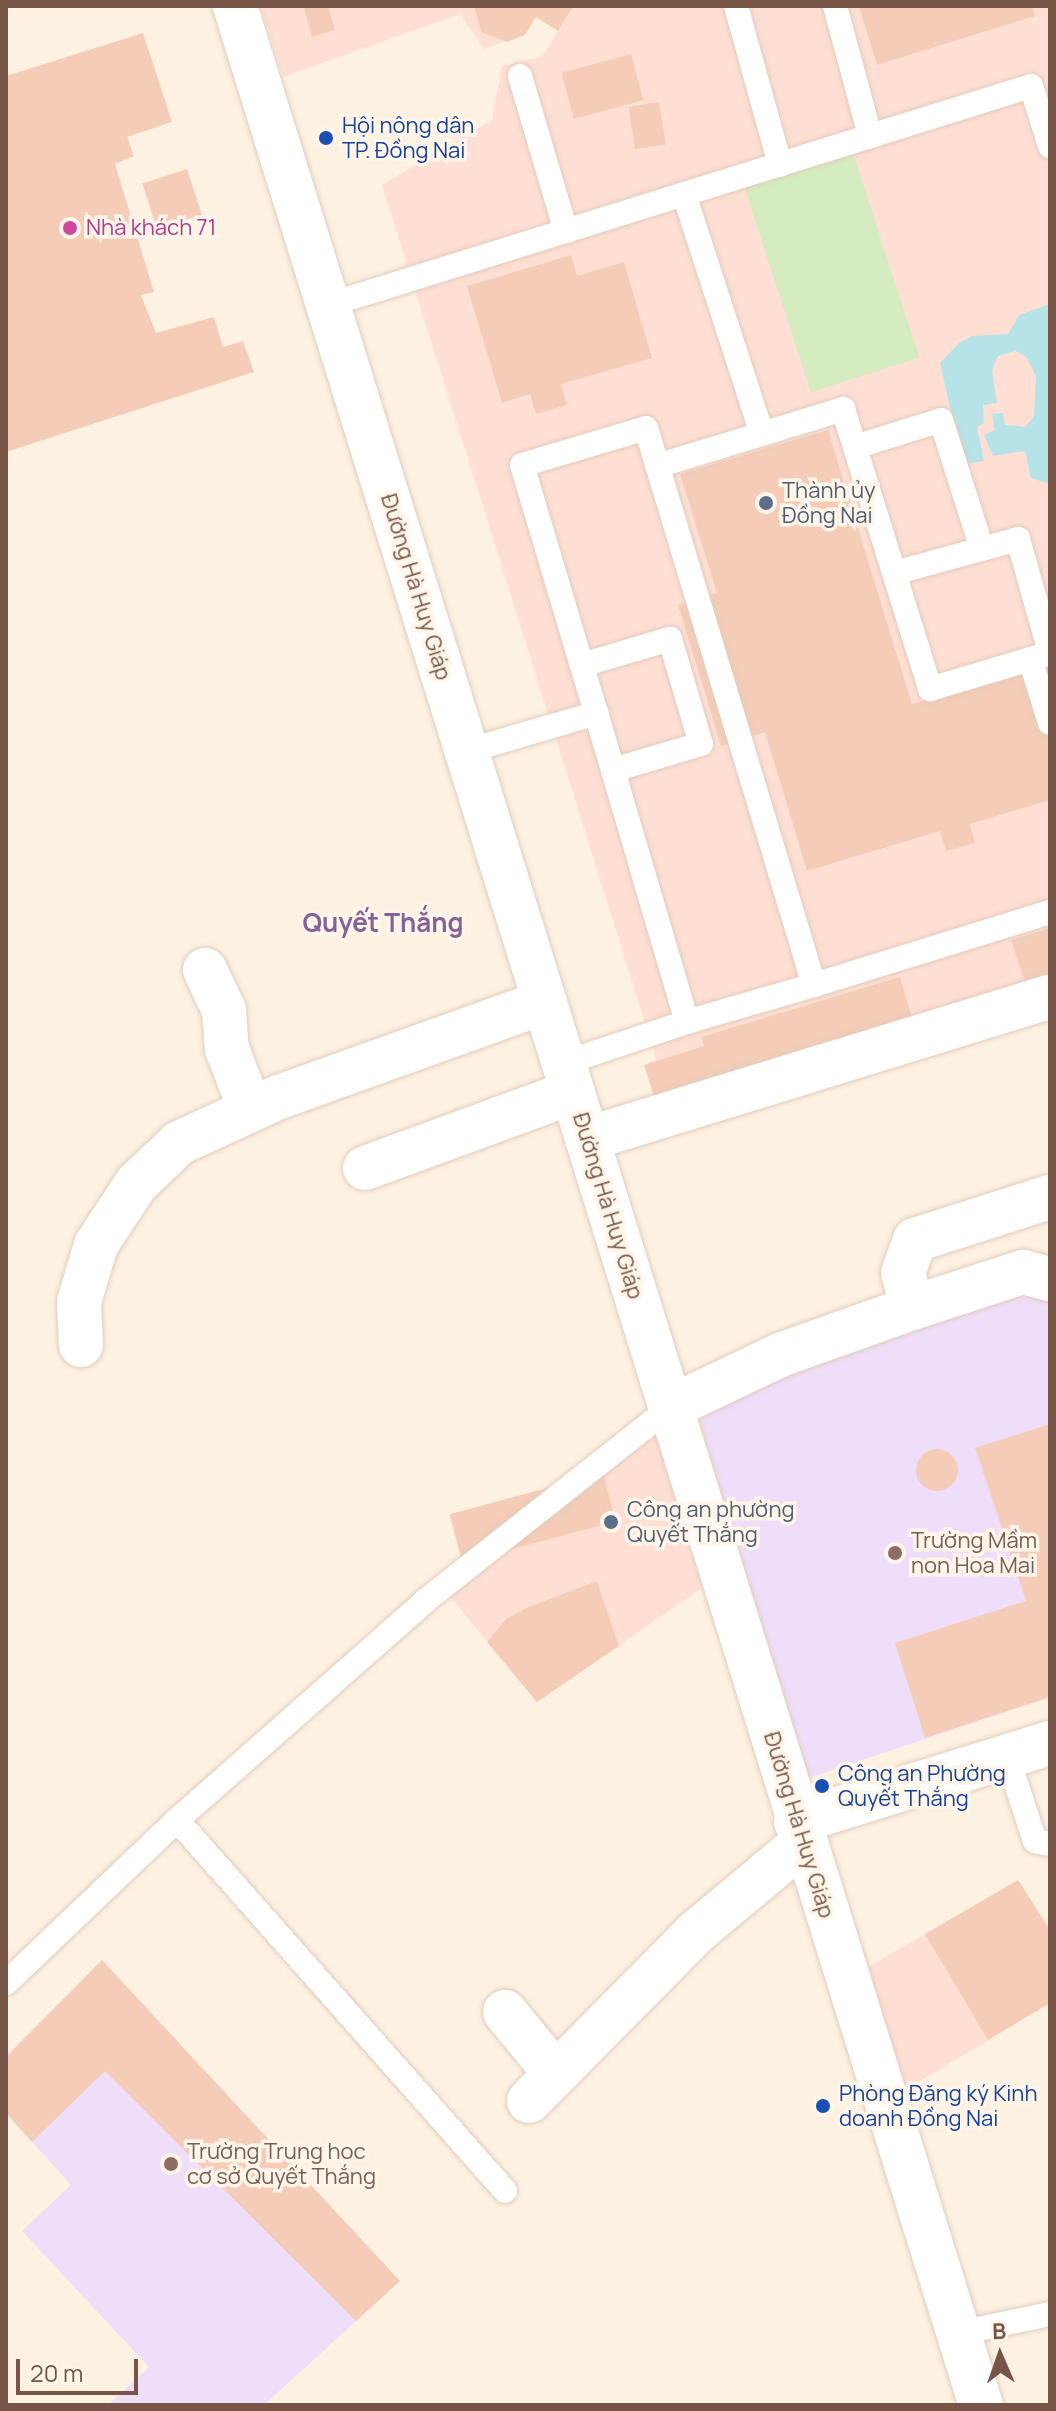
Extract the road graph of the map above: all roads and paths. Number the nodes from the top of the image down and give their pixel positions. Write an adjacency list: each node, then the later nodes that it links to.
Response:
1 (235, 6): 10 (street, Đường Hà Huy Giáp)
2 (736, 6): 7 (lane)
3 (835, 6): 5 (lane)
4 (520, 76): 9 (lane)
5 (870, 136): 6 (lane); 7 (lane)
6 (1050, 146)
7 (780, 165): 8 (lane)
8 (684, 194): 9 (lane); 11 (lane)
9 (566, 231): 10 (lane)
10 (328, 305): 22 (street, Đường Hà Huy Giáp)
11 (762, 434): 12 (lane); 13 (lane)
12 (855, 447): 14 (lane); 15 (lane)
13 (657, 466): 17 (lane); 18 (lane)
14 (982, 549): 15 (lane); 16 (lane)
15 (894, 573): 16 (lane)
16 (1043, 654): 21 (lane)
17 (582, 665): 19 (lane); 20 (lane)
18 (722, 679): 19 (lane); 26 (lane)
19 (685, 690): 23 (lane)
20 (597, 713): 22 (lane); 23 (lane)
21 (1050, 723)
22 (467, 751): 28 (street, Đường Hà Huy Giáp)
23 (613, 770): 29 (lane)
24 (1050, 912): 26 (lane)
25 (205, 970): 31 (street)
26 (814, 985): 29 (lane)
27 (1050, 997): 32 (street)
28 (545, 1002): 30 (street, Đường Hà Huy Giáp); 31 (street)
29 (687, 1022): 30 (lane)
30 (568, 1077): 32 (street, Đường Hà Huy Giáp); 33 (street)
31 (250, 1108): 38 (street)
32 (587, 1139): 39 (street, Đường Hà Huy Giáp)
33 (365, 1168)
34 (1050, 1197): 35 (street)
35 (1005, 1211): 36 (street); 37 (street)
36 (1036, 1276): 37 (street)
37 (912, 1308): 39 (street)
38 (81, 1345)
39 (671, 1407): 42 (lane); 43 (street, Đường Hà Huy Giáp)
40 (1050, 1743): 41 (street)
41 (1007, 1756): 43 (street); 44 (lane)
42 (177, 1820): 45 (lane); 47 (lane)
43 (799, 1832): 46 (street); 49 (street, Đường Hà Huy Giáp)
44 (1050, 1844)
45 (6, 1983)
46 (505, 2012)
47 (505, 2191)
48 (1050, 2314): 49 (lane)
49 (959, 2333): 50 (street, Đường Hà Huy Giáp)
50 (981, 2405)

